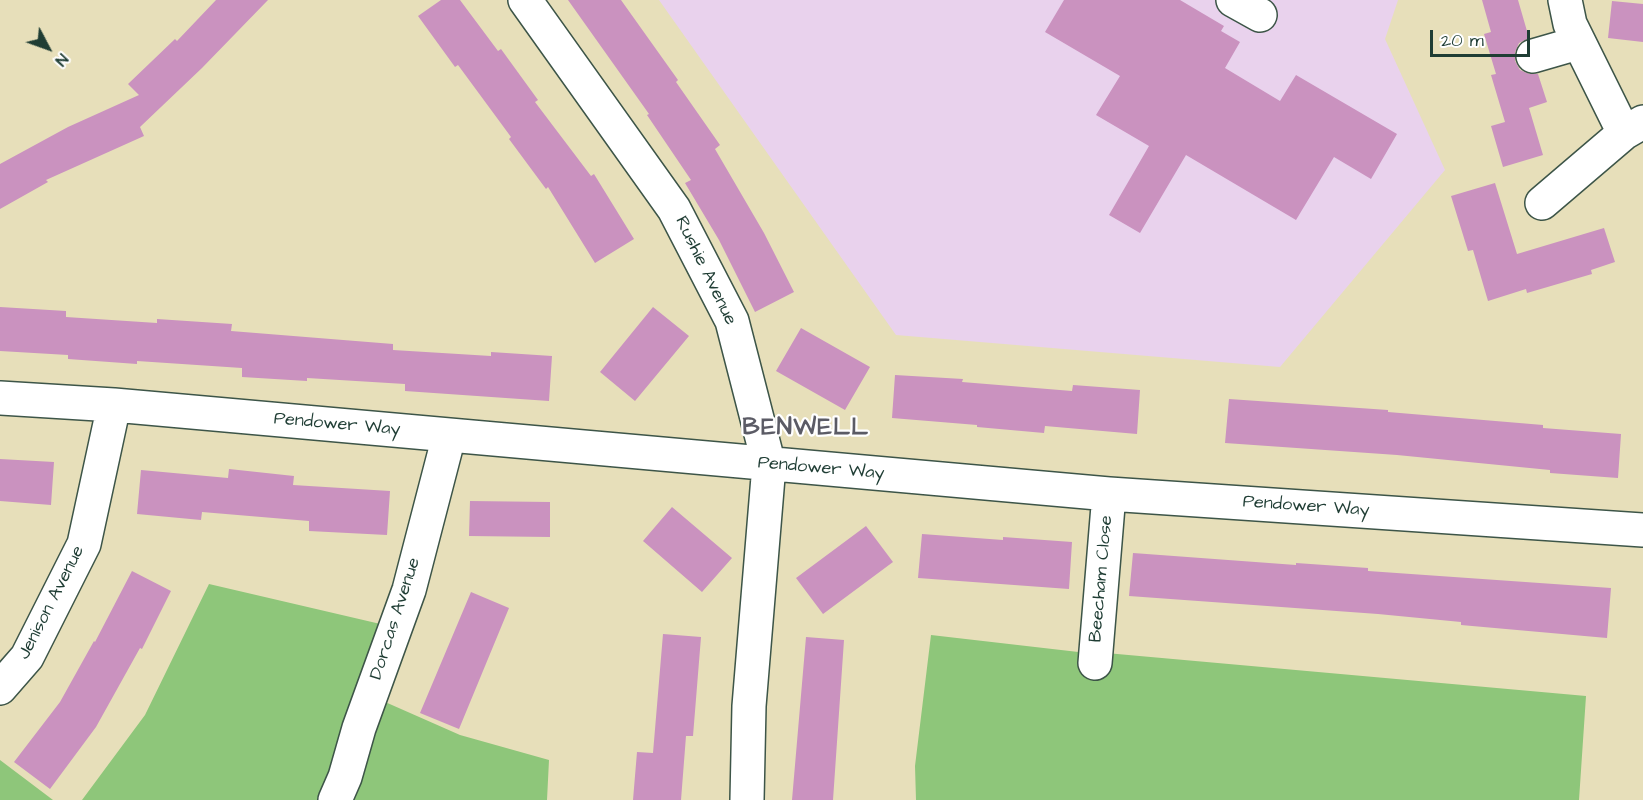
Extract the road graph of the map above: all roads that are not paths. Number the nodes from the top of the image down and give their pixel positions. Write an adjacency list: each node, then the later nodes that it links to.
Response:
1 (525, 0): 10 (street, Rushie Avenue)
2 (1565, 0): 3 (street)
3 (1578, 43): 4 (street); 5 (street)
4 (1533, 56)
5 (1633, 128): 6 (street)
6 (1542, 203)
7 (0, 399): 8 (street, Pendower Way)
8 (114, 405): 9 (street, Pendower Way); 14 (street, Jenison Avenue)
9 (448, 436): 10 (street, Pendower Way); 15 (street, Dorcas Avenue)
10 (769, 465): 11 (street, Pendower Way); 16 (street, Rushie Avenue)
11 (1109, 494): 12 (street, Pendower Way); 13 (street, Beecham Close)
12 (1643, 530)
13 (1095, 663)
14 (0, 688)
15 (334, 800)
16 (747, 800)

